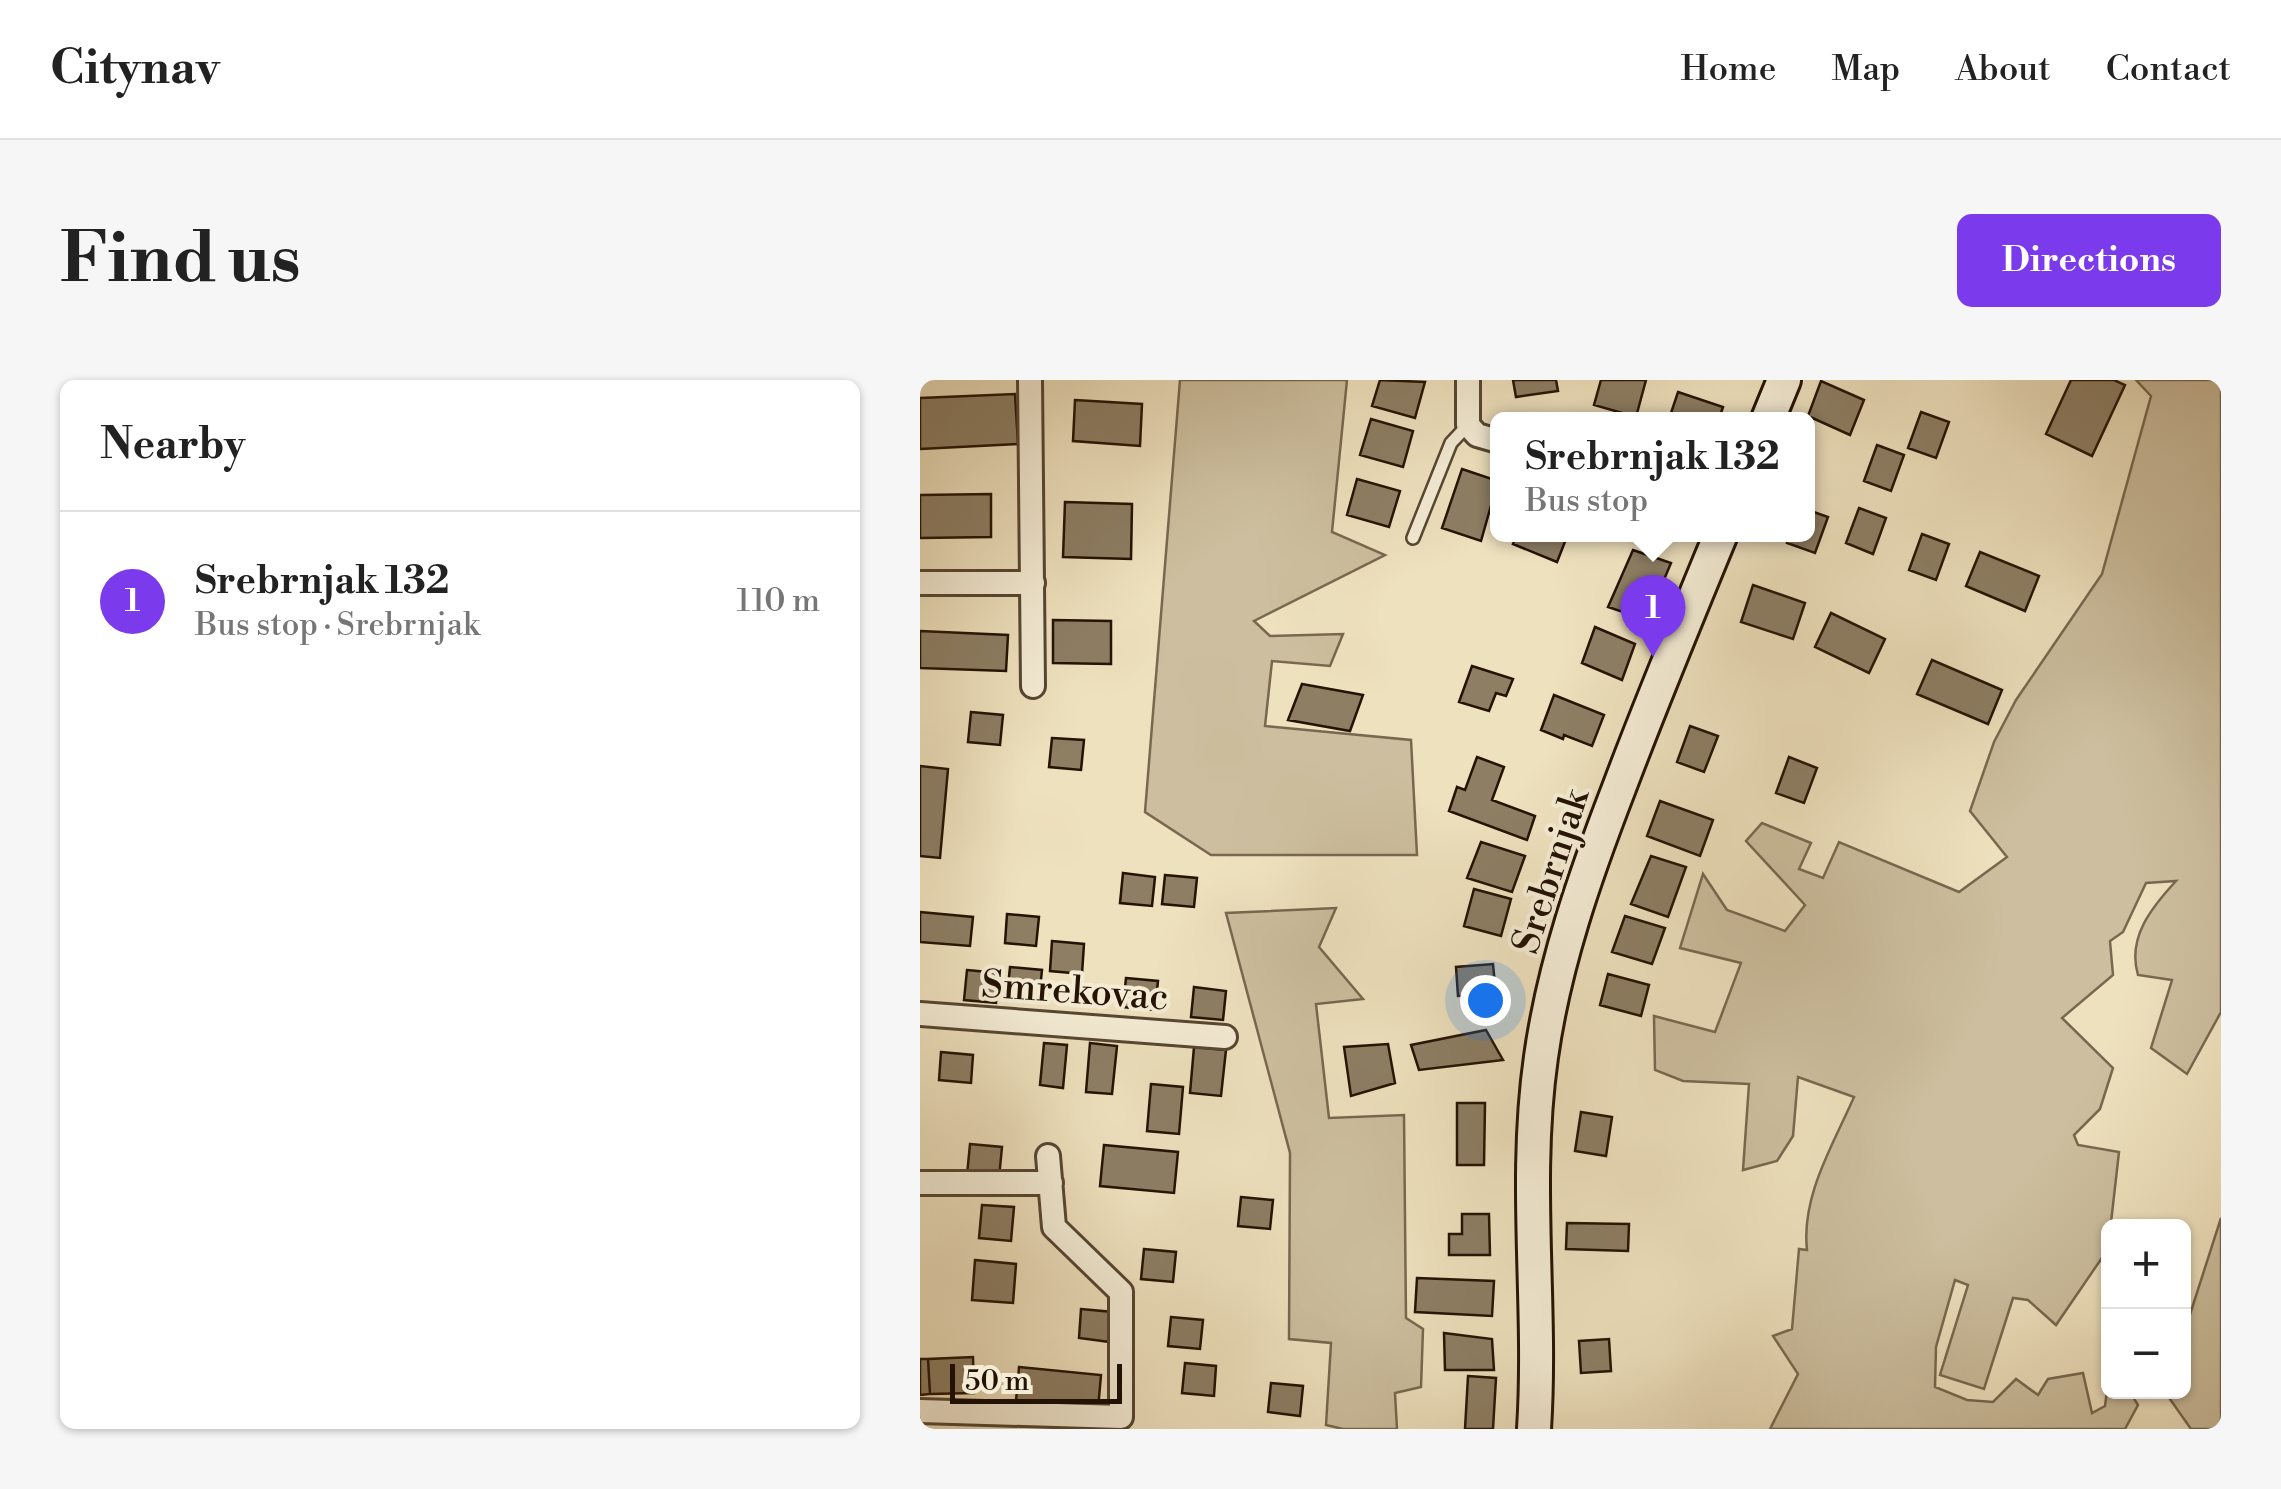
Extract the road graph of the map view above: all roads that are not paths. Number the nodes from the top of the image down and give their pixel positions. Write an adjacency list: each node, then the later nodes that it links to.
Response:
1 (1030, 380): 10 (street)
2 (1468, 380): 5 (street)
3 (1784, 380): 4 (main road)
4 (1771, 412)
5 (1468, 425): 6 (street); 7 (lane)
6 (1490, 439)
7 (1414, 538)
8 (1718, 542): 18 (main road, Srebrnjak)
9 (920, 583): 10 (street)
10 (1033, 583): 11 (street)
11 (1032, 686)
12 (920, 1014): 13 (street, Smrekovac)
13 (1225, 1036)
14 (1048, 1156): 16 (street)
15 (920, 1182): 16 (street)
16 (1050, 1184): 17 (street)
17 (920, 1411)
18 (1534, 1429)

